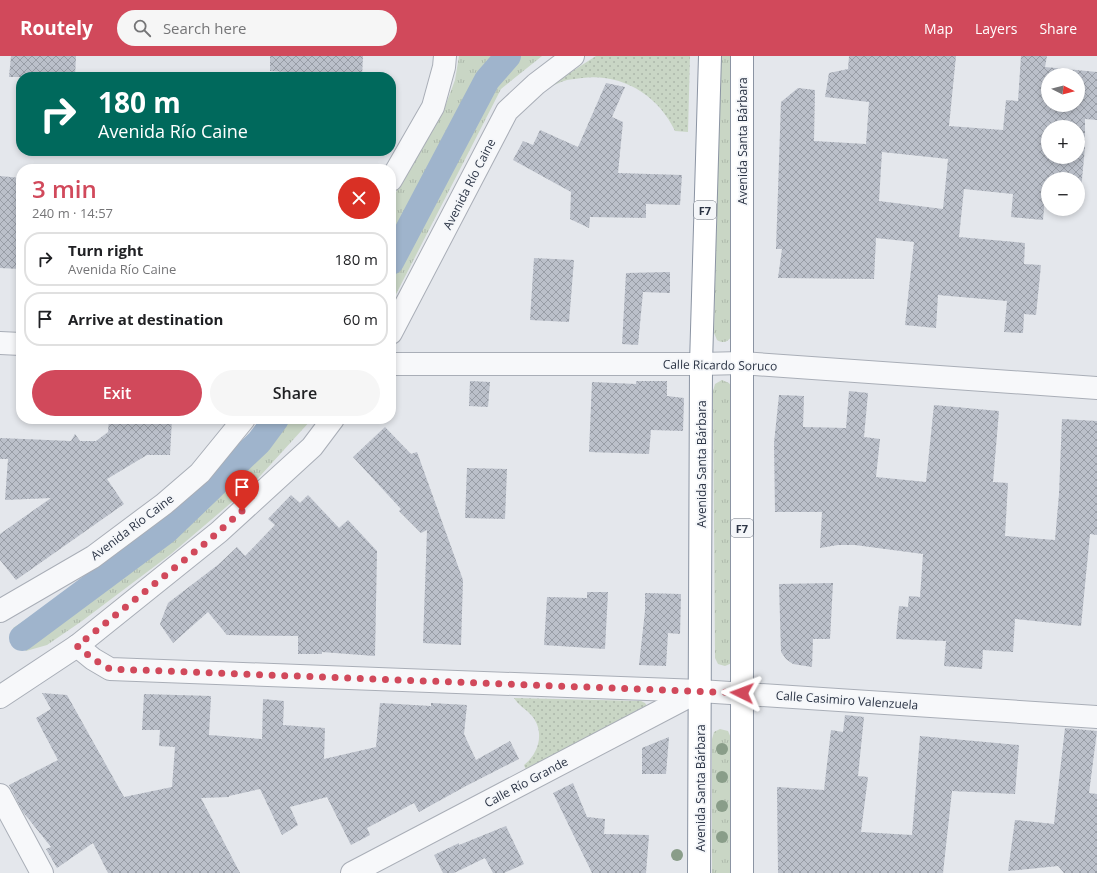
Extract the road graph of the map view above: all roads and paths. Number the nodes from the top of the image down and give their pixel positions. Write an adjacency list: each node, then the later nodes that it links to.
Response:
1 (445, 56): 5 (street)
2 (573, 56): 6 (street, Avenida Río Caine)
3 (710, 56): 11 (highway, Avenida Santa Bárbara / F7)
4 (742, 56): 9 (highway, Avenida Santa Bárbara / F7)
5 (396, 171)
6 (396, 323)
7 (0, 343): 8 (street)
8 (16, 344)
9 (741, 363): 11 (street, Calle Ricardo Soruco); 12 (street, Calle Ricardo Soruco); 18 (highway, Avenida Santa Bárbara / F7)
10 (396, 364): 11 (street, Calle Ricardo Soruco)
11 (701, 364): 17 (highway, Avenida Santa Bárbara / F7)
12 (1097, 388)
13 (240, 424): 15 (street, Avenida Río Caine)
14 (329, 424): 16 (street)
15 (0, 611)
16 (77, 646): 17 (street, Calle Casimiro Valenzuela); 19 (street)
17 (700, 691): 18 (street, Calle Casimiro Valenzuela); 23 (street, Calle Río Grande); 24 (highway, Avenida Santa Bárbara / F7)
18 (742, 693): 20 (street, Calle Casimiro Valenzuela); 25 (highway, Avenida Santa Bárbara / F7)
19 (1, 695)
20 (1097, 717)
21 (0, 795): 22 (street)
22 (42, 873)
23 (352, 873)
24 (699, 873)
25 (742, 873)

